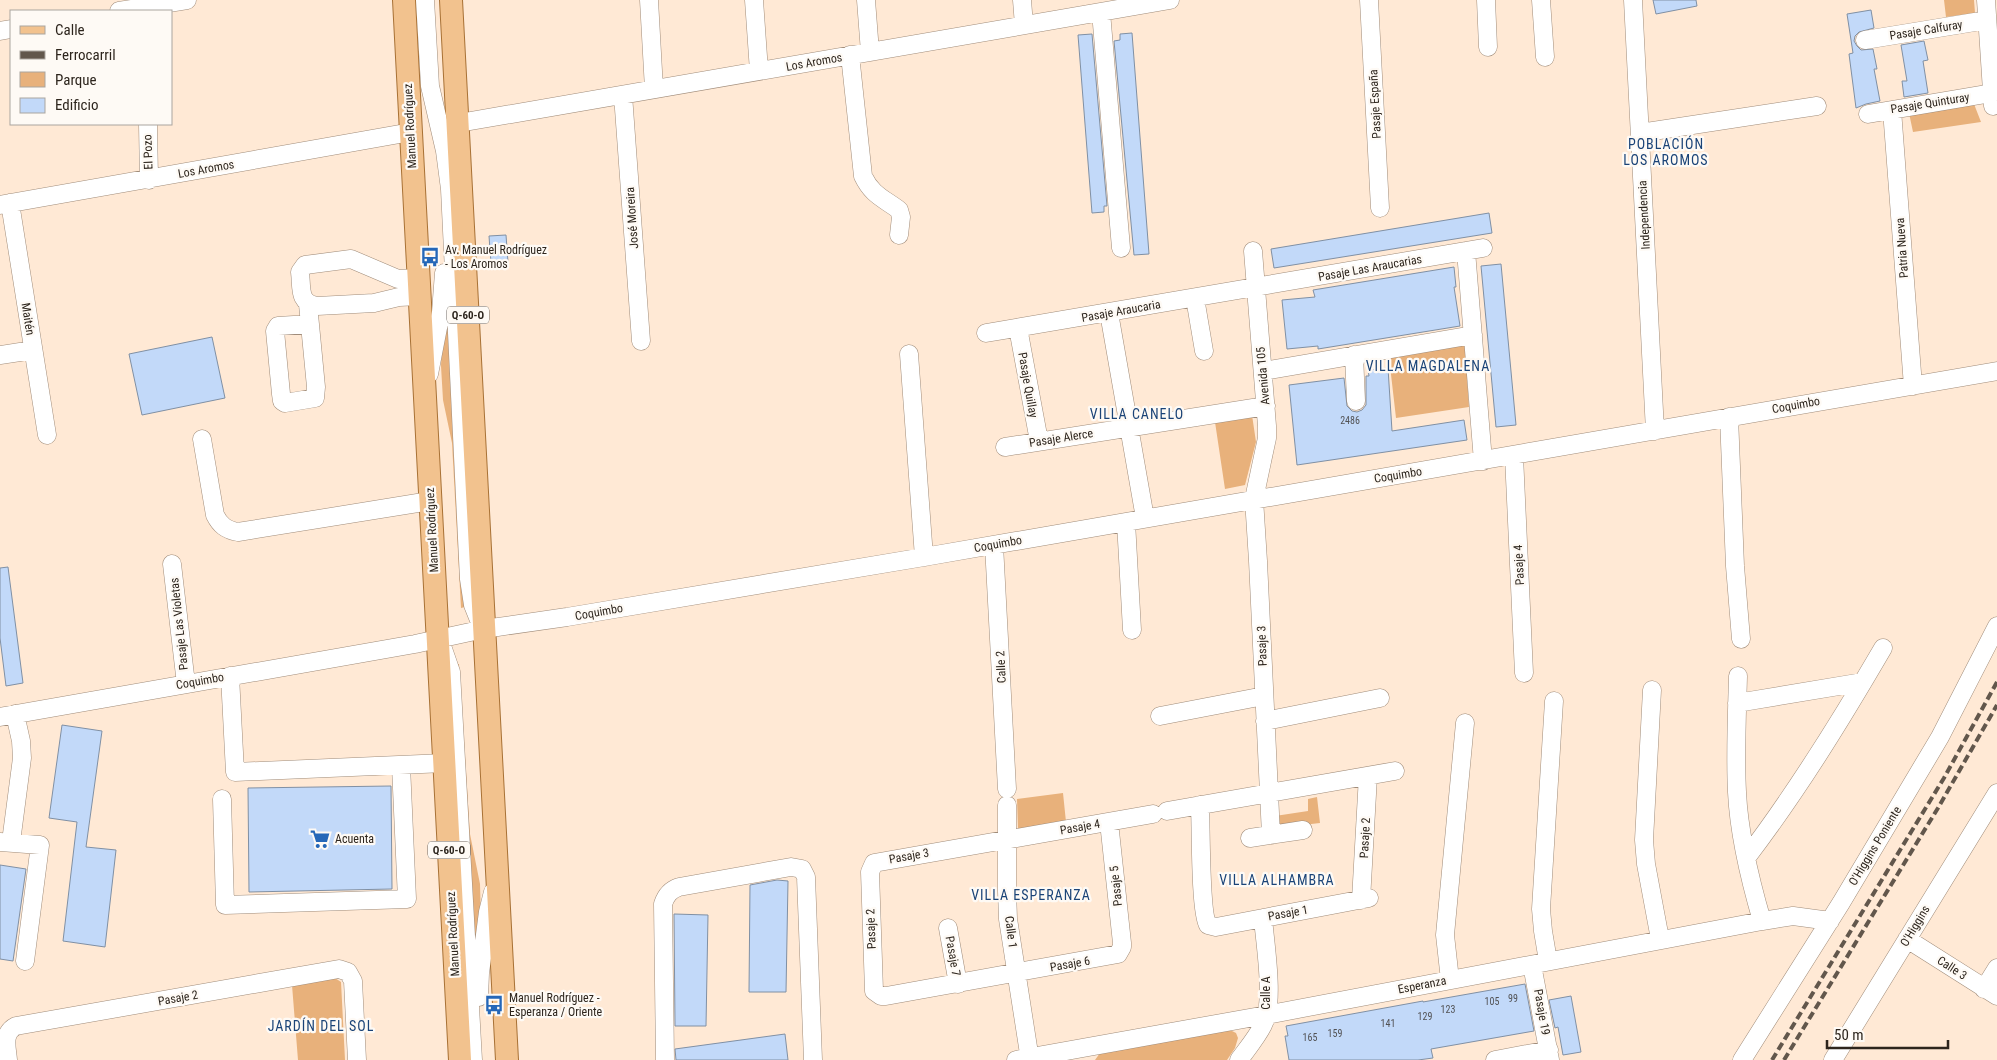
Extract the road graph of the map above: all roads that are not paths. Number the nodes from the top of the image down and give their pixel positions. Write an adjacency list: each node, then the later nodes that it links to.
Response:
1 (187, 0): 16 (street)
2 (404, 0): 34 (main road, Manuel Rodríguez / Q-60-O)
3 (416, 0): 61 (street)
4 (425, 0): 80 (street)
5 (451, 0): 32 (main road, Q-60-O)
6 (648, 0): 27 (street)
7 (754, 0): 26 (street)
8 (866, 0): 23 (street)
9 (1022, 0): 20 (street)
10 (1170, 0): 18 (street, Los Aromos)
11 (1369, 0): 38 (street, Pasaje España)
12 (1486, 0): 22 (street)
13 (1541, 0): 25 (street)
14 (1633, 0): 35 (street, Independencia)
15 (1986, 0): 19 (street)
16 (144, 9): 17 (street)
17 (132, 10)
18 (1101, 12): 20 (street, Los Aromos); 40 (street)
19 (1987, 20): 21 (street, Pasaje Calfuray); 30 (street, Pasaje Quinturay)
20 (1024, 25): 23 (street, Los Aromos)
21 (1865, 40)
22 (1488, 47)
23 (870, 52): 24 (street, Los Aromos)
24 (850, 55): 26 (street, Los Aromos); 39 (street)
25 (1546, 57)
26 (759, 71): 27 (street, Los Aromos)
27 (654, 90): 28 (street, Los Aromos)
28 (623, 95): 32 (street, Los Aromos); 51 (street, José Moreira)
29 (1816, 106): 35 (street)
30 (1892, 110): 31 (street, Pasaje Quinturay); 59 (street, Patria Nueva)
31 (1868, 114)
32 (459, 123): 80 (main road, Q-60-O)
33 (148, 125): 36 (street, El Pozo)
34 (411, 132): 36 (street, Los Aromos); 42 (main road, Manuel Rodríguez / Q-60-O)
35 (1640, 132): 65 (street, Independencia)
36 (149, 180): 37 (street, Los Aromos)
37 (5, 204): 52 (street, Maitén)
38 (1380, 208)
39 (899, 235)
40 (1121, 248)
41 (1253, 251): 43 (street, Avenida 105)
42 (419, 287): 45 (street); 45 (street); 61 (main road, Manuel Rodríguez / Q-60-O)
43 (1256, 288): 44 (street, Pasaje Araucaria); 50 (street, Pasaje Las Araucarias); 57 (street, Avenida 105)
44 (1195, 298): 46 (street, Pasaje Araucaria); 53 (street)
45 (308, 304): 47 (street)
46 (1109, 313): 48 (street, Pasaje Araucaria); 64 (street)
47 (310, 324)
48 (1018, 328): 49 (street, Pasaje Araucaria); 68 (street, Pasaje Quillay)
49 (986, 333)
50 (1473, 335): 56 (street); 71 (street)
51 (641, 341)
52 (33, 350): 55 (street); 66 (street, Maitén)
53 (1204, 352)
54 (909, 354): 77 (street)
55 (0, 355)
56 (1354, 355): 57 (street); 60 (street)
57 (1263, 371): 62 (street, Avenida 105)
58 (1997, 372): 59 (street, Coquimbo)
59 (1913, 386): 63 (street, Coquimbo)
60 (1356, 401)
61 (425, 406): 73 (main road, Manuel Rodríguez / Q-60-O)
62 (1266, 406): 64 (street, Pasaje Alerce); 72 (street, Avenida 105)
63 (1729, 417): 65 (street, Coquimbo); 82 (street)
64 (1129, 427): 68 (street, Pasaje Alerce); 74 (street)
65 (1655, 430): 70 (street, Coquimbo)
66 (47, 435)
67 (202, 439): 73 (street)
68 (1039, 441): 69 (street, Pasaje Alerce)
69 (1005, 447)
70 (1514, 456): 71 (street, Coquimbo); 85 (street, Pasaje 4)
71 (1483, 461): 72 (street, Coquimbo)
72 (1254, 499): 74 (street, Coquimbo); 91 (street, Pasaje 3)
73 (430, 501): 83 (main road, Manuel Rodríguez / Q-60-O)
74 (1145, 518): 75 (street, Coquimbo)
75 (1126, 522): 76 (street, Coquimbo); 81 (street)
76 (994, 545): 77 (street, Coquimbo); 105 (street, Calle 2)
77 (924, 557): 80 (street, Coquimbo)
78 (172, 564): 89 (street, Pasaje Las Violetas)
79 (1997, 626): 120 (street, O'Higgins Poniente)
80 (484, 629): 83 (street, Coquimbo); 116 (main road, Q-60-O)
81 (1132, 630)
82 (1741, 639)
83 (438, 640): 86 (street, Coquimbo); 99 (main road, Manuel Rodríguez / Q-60-O); 139 (street)
84 (1883, 648): 88 (street)
85 (1524, 673)
86 (230, 676): 89 (street, Coquimbo); 100 (street)
87 (1738, 676): 94 (street)
88 (1863, 682): 94 (street); 114 (street)
89 (186, 684): 95 (street, Coquimbo)
90 (1652, 690): 122 (street)
91 (1264, 696): 96 (street); 97 (street, Pasaje 3)
92 (1380, 698): 97 (street)
93 (1554, 701): 126 (street, Pasaje 19)
94 (1737, 703): 114 (street)
95 (8, 715): 113 (street)
96 (1160, 716)
97 (1265, 721): 103 (street, Pasaje 3)
98 (1466, 723): 129 (street)
99 (444, 763): 100 (street); 138 (main road, Manuel Rodríguez / Q-60-O)
100 (401, 766): 106 (street)
101 (1395, 771): 102 (street)
102 (1368, 776): 103 (street); 117 (street, Pasaje 2)
103 (1268, 793): 107 (street); 110 (street)
104 (1997, 793): 123 (street, O'Higgins)
105 (1007, 797): 112 (street, Calle 1)
106 (222, 799)
107 (1200, 805): 108 (street, Pasaje 4); 118 (street, Pasaje 1)
108 (1108, 822): 112 (street, Pasaje 4); 124 (street, Pasaje 5)
109 (1303, 830): 110 (street)
110 (1271, 835): 111 (street)
111 (1250, 838)
112 (1006, 839): 115 (street, Pasaje 3); 128 (street, Calle 1)
113 (6, 842): 125 (street)
114 (1747, 857): 119 (street)
115 (872, 864): 130 (street, Pasaje 2)
116 (497, 881): 140 (street); 141 (main road, Q-60-O)
117 (1365, 899): 118 (street, Pasaje 1)
118 (1262, 918): 132 (street, Calle A)
119 (1762, 921): 120 (street, Esperanza); 122 (street, Esperanza)
120 (1830, 921): 146 (street, O'Higgins Poniente)
121 (948, 928): 130 (street, Pasaje 7)
122 (1660, 939): 126 (street, Esperanza)
123 (1907, 939): 131 (street, Calle 3); 147 (street, O'Higgins)
124 (1121, 951): 128 (street, Pasaje 6)
125 (26, 961)
126 (1540, 963): 129 (street, Esperanza); 134 (street, Pasaje 19)
127 (1997, 968): 131 (street)
128 (1017, 974): 130 (street); 135 (street, Calle 1)
129 (1450, 980): 132 (street, Esperanza)
130 (958, 984)
131 (1991, 992)
132 (1266, 1016): 133 (street, Esperanza); 144 (street, Calle A)
133 (1070, 1055): 135 (street, Esperanza)
134 (1550, 1055): 145 (street)
135 (1025, 1059)
136 (8, 1060): 137 (street, Pasaje 2)
137 (357, 1060)
138 (460, 1060)
139 (473, 1060)
140 (482, 1060)
141 (507, 1060)
142 (664, 1060): 143 (street)
143 (813, 1060)
144 (1239, 1060)
145 (1495, 1060)
146 (1742, 1060)
147 (1833, 1060)

